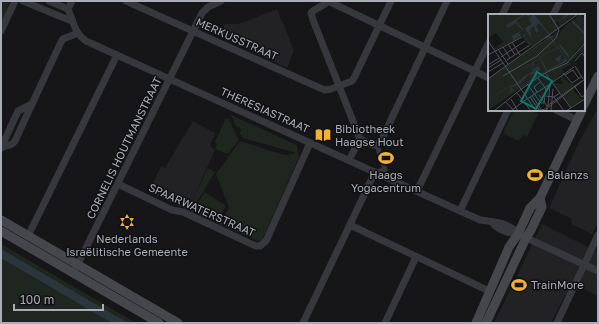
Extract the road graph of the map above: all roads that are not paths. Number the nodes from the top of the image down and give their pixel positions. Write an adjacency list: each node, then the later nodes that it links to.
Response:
1 (15, 1): 17 (street)
2 (23, 1): 15 (street)
3 (50, 1): 12 (street)
4 (72, 1): 12 (street)
5 (126, 1): 18 (street, MERKUSSTRAAT)
6 (221, 1): 18 (street, CORNELIS HOUTMANSTRAAT)
7 (328, 1): 16 (street); 27 (street)
8 (391, 1): 16 (street)
9 (447, 1): 21 (street)
10 (508, 1): 13 (street)
11 (560, 1): 14 (street)
12 (68, 9): 15 (street)
13 (502, 14)
14 (554, 14)
15 (72, 19): 19 (street)
16 (379, 26): 21 (street); 27 (street)
17 (1, 31)
18 (194, 31): 26 (street, CORNELIS HOUTMANSTRAAT); 27 (street, MERKUSSTRAAT)
19 (78, 33): 22 (street, THERESIASTRAAT); 36 (street)
20 (488, 44): 23 (street)
21 (425, 47): 23 (street); 35 (street)
22 (118, 55): 26 (street, THERESIASTRAAT); 46 (street)
23 (476, 71): 25 (street); 40 (street)
24 (598, 76): 28 (main road)
25 (488, 77)
26 (170, 79): 34 (street, THERESIASTRAAT); 39 (street, CORNELIS HOUTMANSTRAAT)
27 (339, 86): 33 (street)
28 (585, 103)
29 (508, 111): 41 (street)
30 (558, 111): 32 (street)
31 (582, 111): 32 (main road)
32 (577, 120): 47 (main road)
33 (360, 138): 35 (street); 37 (street)
34 (310, 143): 37 (street, THERESIASTRAAT); 39 (street, SPAARWATERSTRAAT)
35 (377, 145): 38 (street)
36 (1, 148)
37 (349, 160): 38 (street, THERESIASTRAAT)
38 (375, 172): 40 (street, THERESIASTRAAT); 43 (street)
39 (118, 184): 49 (street, CORNELIS HOUTMANSTRAAT)
40 (417, 191): 41 (street, THERESIASTRAAT)
41 (460, 211): 47 (street, THERESIASTRAAT)
42 (1, 220): 46 (main road)
43 (350, 225): 48 (street); 56 (street)
44 (1, 231): 52 (main road)
45 (598, 235): 50 (street)
46 (28, 236): 49 (main road)
47 (522, 236): 50 (street, THERESIASTRAAT); 53 (main road); 59 (main road)
48 (416, 257): 53 (street); 57 (street)
49 (78, 265): 52 (street, CORNELIS HOUTMANSTRAAT); 55 (main road)
50 (585, 265): 51 (street, THERESIASTRAAT); 60 (street)
51 (598, 271)
52 (73, 274): 54 (main road)
53 (490, 291): 58 (main road)
54 (159, 323)
55 (178, 323)
56 (303, 323)
57 (385, 323)
58 (476, 323)
59 (486, 323)
60 (556, 323)

